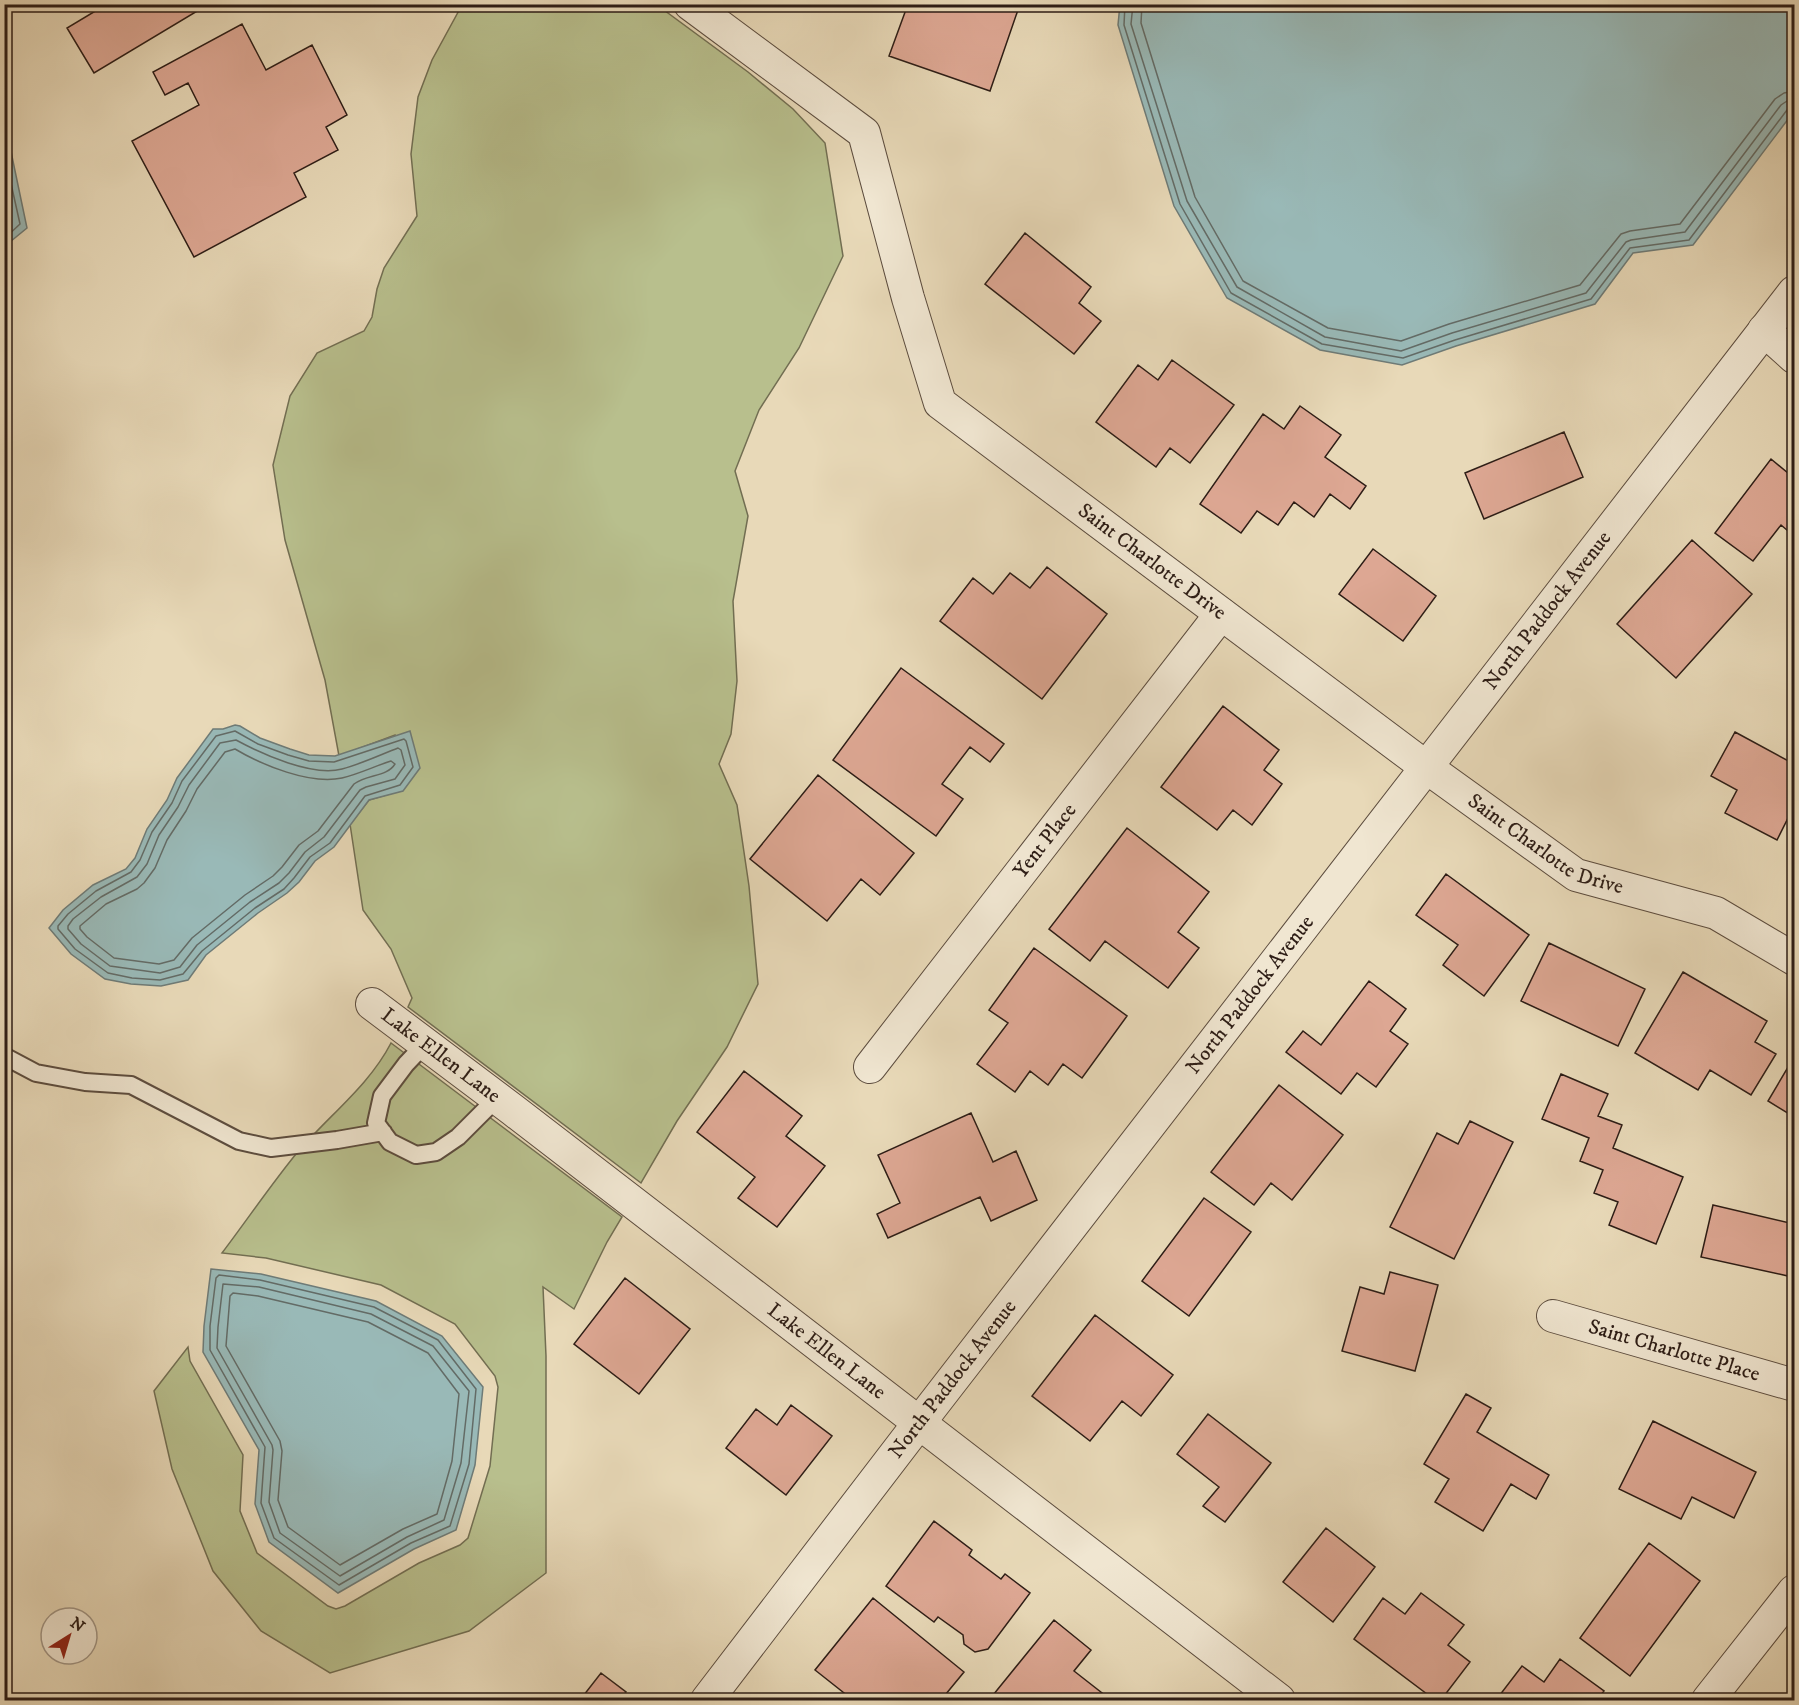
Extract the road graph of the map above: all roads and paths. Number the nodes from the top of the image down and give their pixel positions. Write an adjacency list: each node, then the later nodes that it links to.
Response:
1 (690, 4): 5 (street, Saint Charlotte Drive)
2 (1794, 292): 3 (street, North Paddock Avenue)
3 (1764, 330): 4 (street); 6 (street, North Paddock Avenue)
4 (1794, 357)
5 (1221, 614): 6 (street, Saint Charlotte Drive); 11 (street, Yent Place)
6 (1426, 767): 7 (street, Saint Charlotte Drive); 16 (street, North Paddock Avenue)
7 (1794, 959)
8 (372, 1004): 9 (street, Lake Ellen Lane)
9 (425, 1044): 12 (street, Lake Ellen Lane); 13 (lane)
10 (4, 1056): 13 (lane)
11 (870, 1067)
12 (497, 1098): 13 (lane); 16 (street, Lake Ellen Lane)
13 (383, 1132)
14 (1553, 1316): 15 (street, Saint Charlotte Place)
15 (1794, 1385)
16 (919, 1423): 18 (street, North Paddock Avenue); 19 (street, Lake Ellen Lane)
17 (1794, 1591): 20 (street)
18 (707, 1701)
19 (1279, 1701)
20 (1708, 1701)

